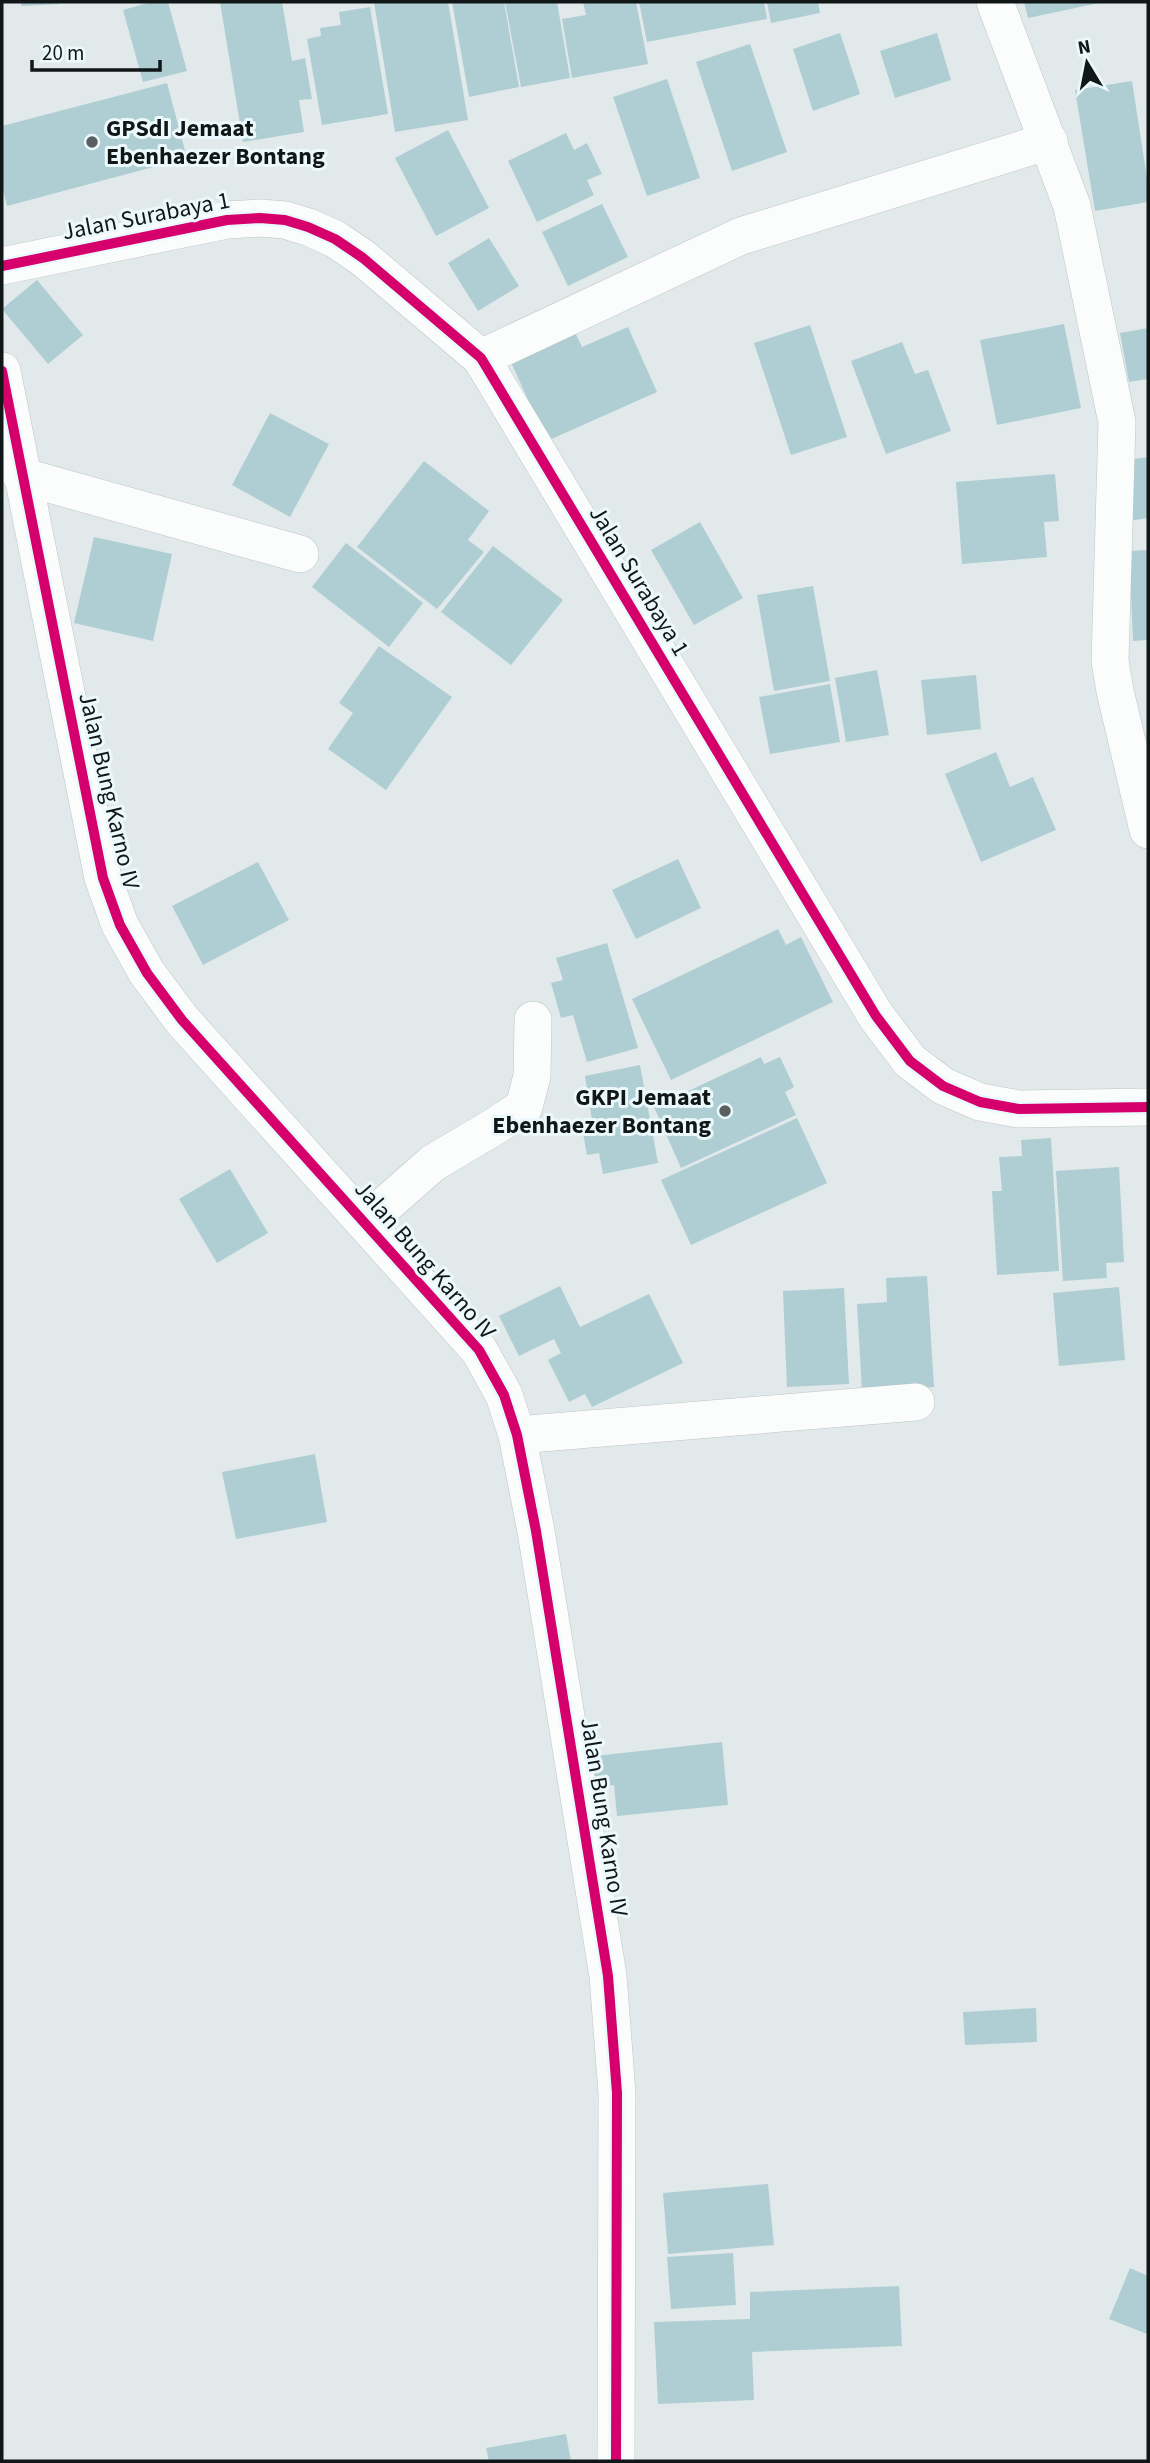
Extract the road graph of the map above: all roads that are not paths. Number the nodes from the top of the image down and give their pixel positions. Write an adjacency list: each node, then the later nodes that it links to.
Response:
1 (995, 2): 2 (street)
2 (1049, 141): 4 (street); 6 (street)
3 (2, 266): 4 (street, Jalan Surabaya 1)
4 (481, 358): 12 (street, Jalan Surabaya 1)
5 (2, 372): 7 (street, Jalan Bung Karno IV)
6 (1133, 421): 10 (street)
7 (21, 476): 8 (street, Jalan Bung Karno IV); 9 (street)
8 (16, 528): 13 (street, Jalan Bung Karno IV)
9 (300, 554)
10 (1148, 830)
11 (533, 1020): 13 (street)
12 (1148, 1107)
13 (365, 1223): 15 (street, Jalan Bung Karno IV)
14 (916, 1402): 15 (street)
15 (517, 1435): 16 (street, Jalan Bung Karno IV)
16 (616, 2461)

